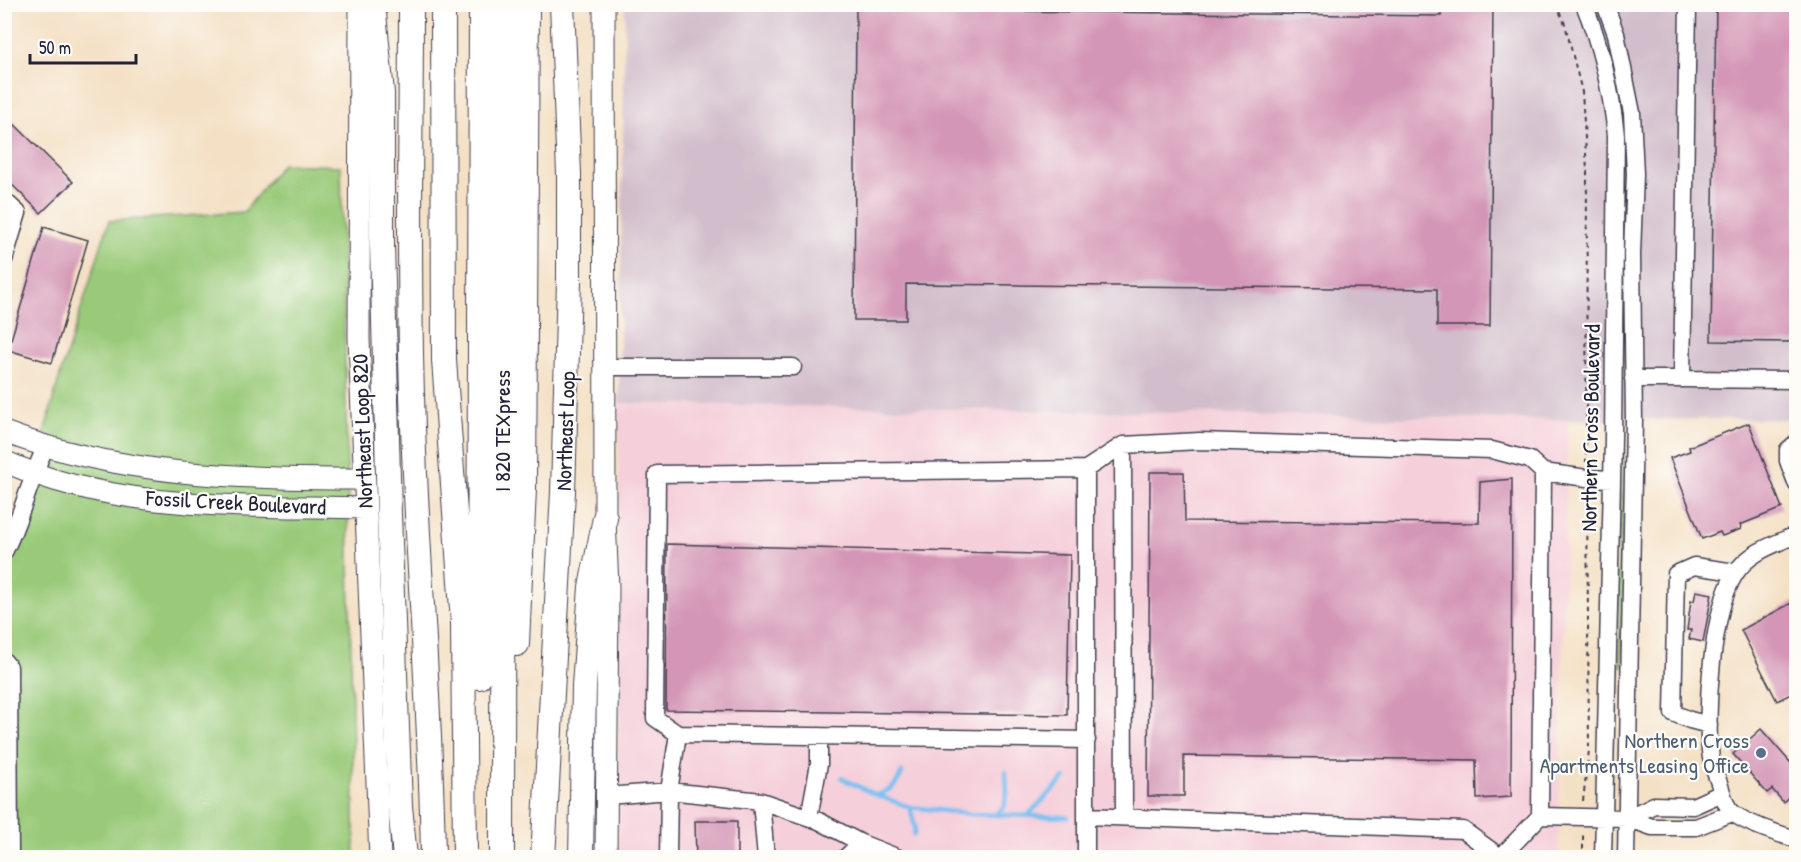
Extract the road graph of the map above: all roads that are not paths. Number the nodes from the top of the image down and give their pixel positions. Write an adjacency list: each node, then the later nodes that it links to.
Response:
1 (360, 4): 29 (main road, Northeast Loop 820)
2 (373, 4): 60 (highway)
3 (411, 4): 61 (highway)
4 (443, 4): 62 (highway)
5 (481, 4): 63 (highway, I 820 TEXpress)
6 (503, 4): 39 (highway, I 820 TEXpress)
7 (527, 4): 39 (highway)
8 (562, 4): 65 (highway, Northeast Loop)
9 (604, 4): 15 (main road)
10 (1584, 4): 30 (street, Northern Cross Boulevard)
11 (1605, 4): 17 (street, Northern Cross Boulevard)
12 (1688, 4): 18 (street)
13 (4, 200): 14 (street)
14 (4, 260)
15 (605, 367): 16 (street); 34 (main road)
16 (793, 367)
17 (1633, 379): 18 (street); 54 (street, Northern Cross Boulevard)
18 (1682, 379): 19 (street)
19 (1797, 380)
20 (4, 432): 23 (main road, Fossil Creek Boulevard)
21 (1797, 443): 31 (street)
22 (1123, 445): 25 (street); 26 (street); 52 (street)
23 (45, 448): 27 (street); 28 (main road, Fossil Creek Boulevard)
24 (4, 461): 27 (main road, Fossil Creek Boulevard)
25 (1086, 469): 41 (street); 43 (street)
26 (1543, 472): 30 (street); 50 (street)
27 (32, 474): 32 (main road, Fossil Creek Boulevard); 36 (street)
28 (227, 476): 29 (main road, Fossil Creek Boulevard); 32 (main road)
29 (364, 478): 33 (main road, Northeast Loop 820)
30 (1612, 478): 53 (street, Northern Cross Boulevard)
31 (1797, 482)
32 (227, 505): 33 (main road, Fossil Creek Boulevard)
33 (364, 508): 59 (main road, Northeast Loop 820)
34 (605, 518): 46 (main road); 66 (highway)
35 (1797, 536): 37 (street)
36 (4, 552)
37 (1736, 572): 40 (street); 40 (street)
38 (4, 661): 58 (street)
39 (502, 694): 64 (highway, I 820 TEXpress)
40 (1709, 725): 45 (street)
41 (678, 734): 42 (street); 44 (street)
42 (819, 736): 43 (street); 51 (street)
43 (1087, 740): 49 (street)
44 (669, 791): 46 (street); 47 (street); 68 (street)
45 (1722, 793): 48 (street); 54 (street)
46 (607, 796): 67 (main road)
47 (761, 801): 51 (street); 69 (street)
48 (1732, 813): 54 (street); 55 (street)
49 (1086, 816): 52 (street); 72 (street)
50 (1540, 816): 53 (street); 57 (street)
51 (809, 817): 56 (street)
52 (1124, 818): 57 (street)
53 (1604, 818): 54 (street); 73 (street, Northern Cross Boulevard)
54 (1627, 818): 74 (street, Northern Cross Boulevard)
55 (1797, 839)
56 (861, 843): 70 (street); 71 (street)
57 (1500, 857)
58 (10, 858)
59 (380, 858)
60 (405, 858)
61 (433, 858)
62 (465, 858)
63 (479, 858)
64 (502, 858)
65 (543, 858)
66 (581, 858)
67 (606, 858)
68 (668, 858)
69 (766, 858)
70 (845, 858)
71 (898, 858)
72 (1086, 858)
73 (1603, 858)
74 (1626, 858)

